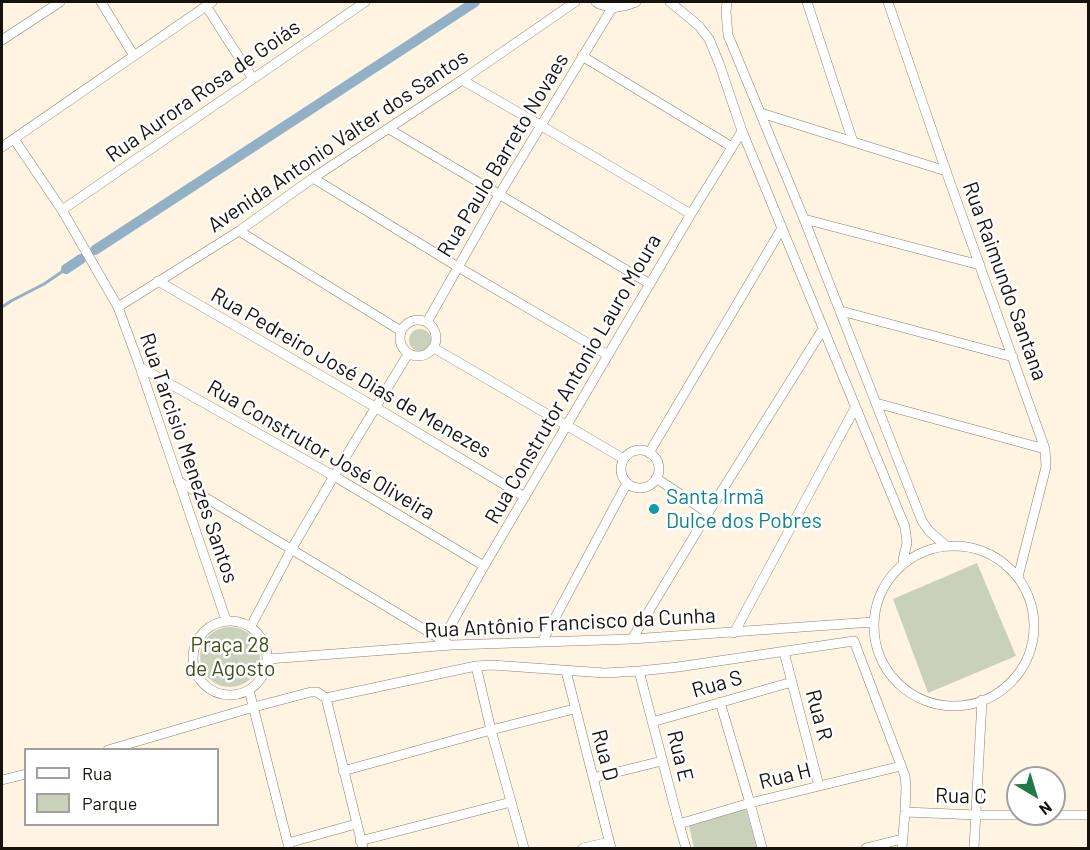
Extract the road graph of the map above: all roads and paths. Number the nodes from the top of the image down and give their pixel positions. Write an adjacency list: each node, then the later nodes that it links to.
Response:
1 (60, 2): 13 (street)
2 (101, 2): 14 (street)
3 (365, 2): 16 (street, Rua Aurora Rosa de Goiás)
4 (575, 2): 17 (street, Avenida Antonio Valter dos Santos)
5 (596, 2): 12 (street)
6 (636, 2): 12 (street)
7 (670, 2): 21 (street)
8 (727, 2): 18 (street)
9 (807, 2): 23 (street)
10 (888, 2): 26 (street, Rua Raimundo Santana)
11 (209, 4): 14 (street); 16 (street)
12 (612, 8): 15 (street, Rua Paulo Barreto Novaes)
13 (2, 40)
14 (134, 56): 22 (street)
15 (582, 56): 19 (street, Rua Paulo Barreto Novaes); 25 (street)
16 (253, 78): 29 (street, Rua Aurora Rosa de Goiás)
17 (462, 80): 19 (street); 20 (street, Avenida Antonio Valter dos Santos)
18 (761, 113): 23 (street); 31 (street)
19 (540, 125): 28 (street, Rua Paulo Barreto Novaes); 30 (street)
20 (389, 129): 27 (street, Avenida Antonio Valter dos Santos); 28 (street)
21 (742, 131): 25 (street, Rua Construtor Antonio Lauro Moura); 32 (street)
22 (14, 139): 24 (street); 29 (street, Rua Tarcisio Menezes Santos)
23 (853, 142): 26 (street)
24 (2, 147)
25 (732, 147): 30 (street, Rua Construtor Antonio Lauro Moura)
26 (946, 171): 34 (street, Rua Raimundo Santana)
27 (313, 178): 33 (street, Avenida Antonio Valter dos Santos); 35 (street)
28 (499, 195): 35 (street, Rua Paulo Barreto Novaes); 37 (street)
29 (62, 210): 38 (street, Rua Tarcisio Menezes Santos)
30 (691, 214): 37 (street, Rua Construtor Antonio Lauro Moura)
31 (804, 219): 34 (street); 39 (street)
32 (782, 228): 41 (street); 53 (street)
33 (239, 231): 36 (street, Avenida Antonio Valter dos Santos); 42 (street)
34 (980, 265): 46 (street, Rua Raimundo Santana)
35 (458, 267): 40 (street, Rua Paulo Barreto Novaes); 45 (street)
36 (158, 281): 38 (street, Avenida Antonio Valter dos Santos); 49 (street, Rua Pedreiro José Dias de Menezes)
37 (650, 284): 45 (street, Rua Construtor Antonio Lauro Moura)
38 (118, 307): 47 (street, Rua Tarcisio Menezes Santos)
39 (841, 312): 46 (street); 48 (street)
40 (427, 322): 42 (street); 43 (street)
41 (823, 329): 50 (street); 60 (street)
42 (401, 331): 44 (street)
43 (434, 348): 44 (street); 51 (street)
44 (408, 354): 49 (street)
45 (608, 355): 51 (street, Rua Construtor Antonio Lauro Moura)
46 (1013, 357): 52 (street, Rua Raimundo Santana)
47 (140, 366): 55 (street, Rua Construtor José Oliveira); 57 (street, Rua Tarcisio Menezes Santos)
48 (876, 403): 52 (street); 61 (street)
49 (375, 407): 55 (street); 59 (street, Rua Pedreiro José Dias de Menezes)
50 (855, 408): 63 (street); 69 (street)
51 (567, 426): 54 (street); 59 (street, Rua Construtor Antonio Lauro Moura)
52 (1045, 449): 65 (street, Rua Raimundo Santana)
53 (649, 453): 54 (street); 56 (street)
54 (624, 459): 58 (street)
55 (334, 477): 62 (street); 64 (street, Rua Construtor José Oliveira)
56 (656, 478): 58 (street); 60 (street)
57 (178, 481): 62 (street); 66 (street, Rua Tarcisio Menezes Santos)
58 (627, 483): 71 (street)
59 (525, 497): 64 (street, Rua Construtor Antonio Lauro Moura)
60 (708, 513): 70 (street)
61 (944, 544): 63 (street); 65 (street)
62 (291, 550): 68 (street); 72 (street)
63 (903, 560): 67 (street)
64 (484, 566): 72 (street, Rua Construtor Antonio Lauro Moura)
65 (1018, 577): 81 (street)
66 (226, 620): 68 (street); 79 (street)
67 (873, 622): 69 (street, Rua Antônio Francisco da Cunha); 81 (street)
68 (251, 626): 74 (street)
69 (734, 633): 70 (street, Rua Antônio Francisco da Cunha)
70 (632, 639): 71 (street, Rua Antônio Francisco da Cunha)
71 (542, 642): 72 (street, Rua Antônio Francisco da Cunha)
72 (441, 643): 74 (street, Rua Antônio Francisco da Cunha)
73 (784, 652): 77 (street); 78 (street, Rua R); 89 (street)
74 (268, 659): 79 (street)
75 (476, 666): 76 (street); 80 (street); 86 (street)
76 (566, 671): 77 (street); 84 (street, Rua D)
77 (639, 671): 85 (street, Rua E)
78 (792, 682): 82 (street, Rua S); 94 (street, Rua R)
79 (249, 690): 83 (street)
80 (326, 698): 83 (street); 90 (street)
81 (982, 700): 98 (street)
82 (720, 702): 85 (street, Rua S); 96 (street)
83 (254, 707): 87 (street); 105 (street)
84 (574, 709): 86 (street); 92 (street, Rua D)
85 (652, 722): 88 (street, Rua E)
86 (491, 730): 90 (street); 95 (street)
87 (115, 748)
88 (662, 761): 92 (street); 100 (street, Rua E)
89 (901, 766): 94 (street, Rua H); 97 (street)
90 (343, 771): 101 (street)
91 (24, 774): 93 (street)
92 (593, 778): 104 (street, Rua D)
93 (2, 780)
94 (819, 786): 96 (street, Rua H)
95 (511, 802): 103 (street); 106 (street)
96 (750, 803): 100 (street, Rua H); 109 (street)
97 (905, 812): 98 (street, Rua C); 102 (street)
98 (977, 815): 99 (street, Rua C); 111 (street)
99 (1089, 815)
100 (679, 824): 108 (street, Rua E)
101 (356, 825): 103 (street); 105 (street)
102 (902, 844): 110 (street)
103 (361, 845)
104 (610, 845): 107 (street)
105 (288, 846)
106 (524, 849)
107 (583, 849)
108 (686, 849)
109 (762, 849)
110 (866, 849)
111 (974, 849)

